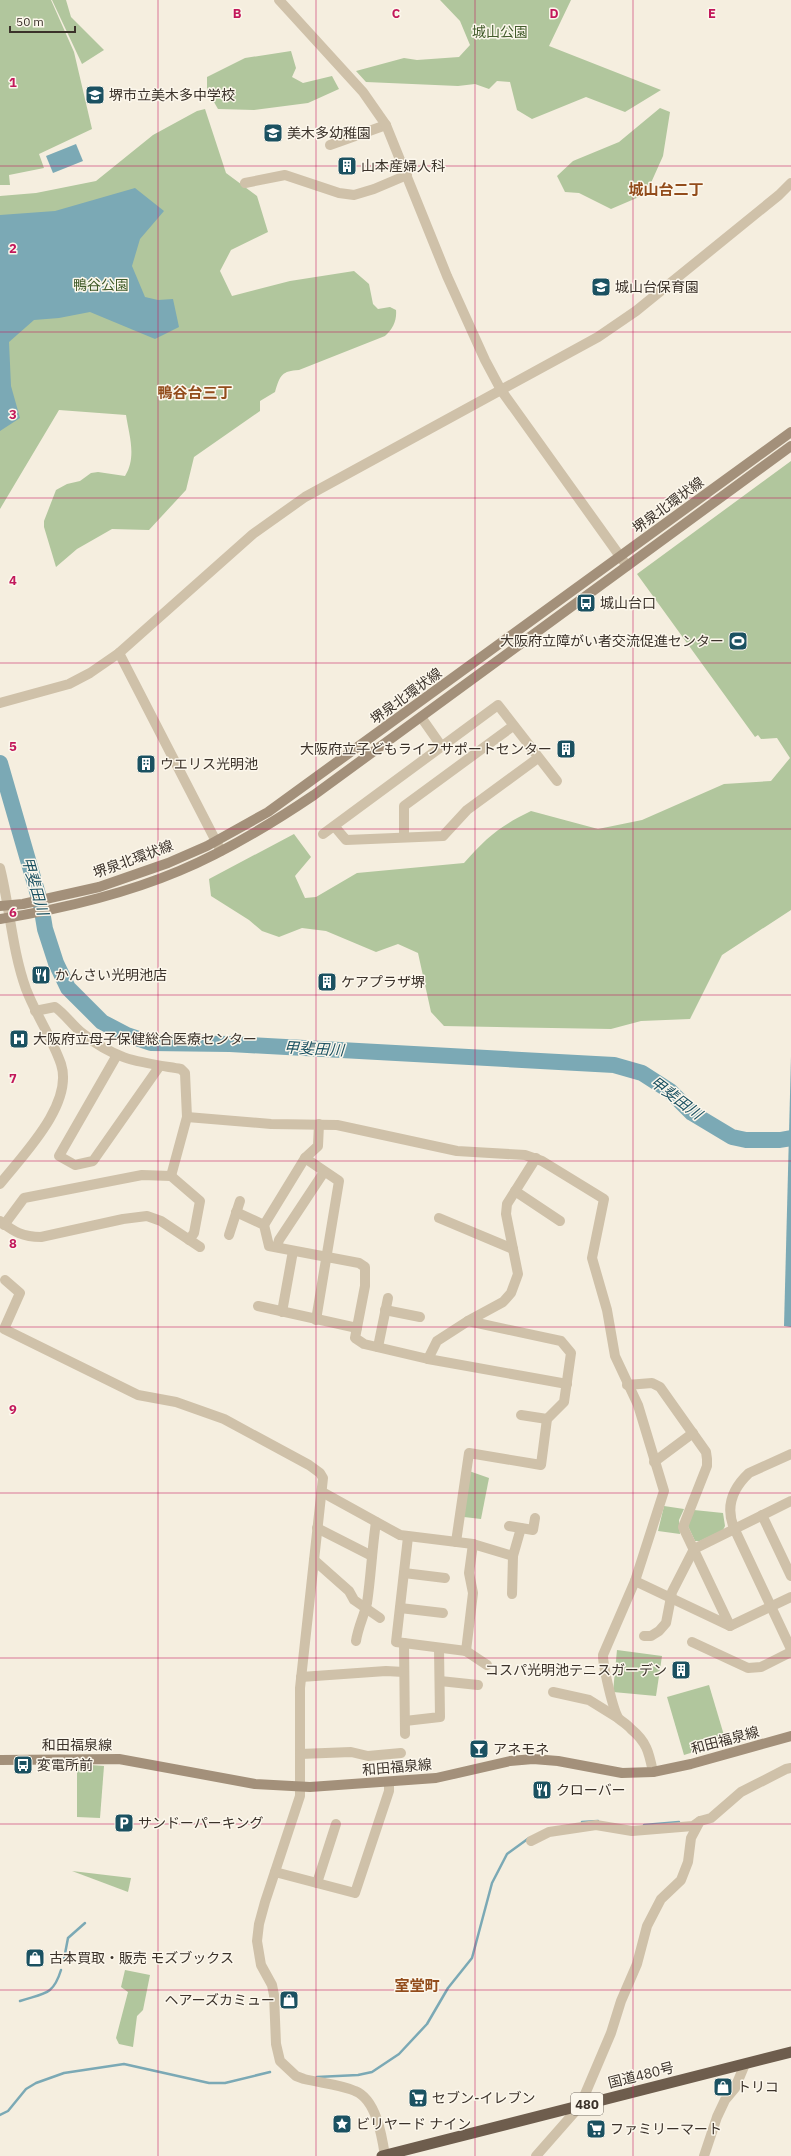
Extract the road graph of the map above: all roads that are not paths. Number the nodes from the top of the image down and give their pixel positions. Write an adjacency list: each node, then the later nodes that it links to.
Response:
1 (279, 0): 2 (street)
2 (386, 125): 3 (street); 4 (street)
3 (330, 145)
4 (407, 175): 6 (street); 7 (street)
5 (791, 183): 7 (street)
6 (244, 184)
7 (501, 390): 10 (street); 12 (street)
8 (791, 432): 10 (main road, 堺泉北環状線)
9 (791, 446): 11 (main road, 堺泉北環状線)
10 (621, 557): 11 (street); 22 (main road, 堺泉北環状線)
11 (627, 566): 14 (main road, 堺泉北環状線)
12 (119, 653): 13 (street); 22 (street)
13 (0, 703)
14 (421, 717): 16 (street); 23 (main road, 堺泉北環状線)
15 (513, 726): 16 (street); 17 (street); 21 (street)
16 (442, 747): 19 (street)
17 (538, 758): 18 (street); 21 (street)
18 (557, 781)
19 (335, 827): 20 (street); 21 (street)
20 (323, 834)
21 (404, 837)
22 (216, 842): 23 (street); 25 (main road, 堺泉北環状線)
23 (221, 851): 26 (main road, 堺泉北環状線)
24 (0, 868): 25 (street)
25 (3, 907): 26 (street)
26 (5, 918): 27 (street)
27 (35, 1011): 28 (street); 36 (street)
28 (117, 1055): 29 (street); 29 (street)
29 (159, 1066): 30 (street)
30 (187, 1117): 31 (street); 35 (street)
31 (319, 1124): 32 (street); 33 (street)
32 (306, 1158): 34 (street); 43 (street)
33 (536, 1158): 37 (street); 64 (street)
34 (324, 1172): 47 (street); 50 (street)
35 (171, 1176): 42 (street); 45 (street)
36 (0, 1184)
37 (515, 1191): 41 (street); 48 (street)
38 (240, 1201): 39 (street)
39 (236, 1212): 43 (street); 44 (street)
40 (439, 1218): 48 (street)
41 (560, 1221)
42 (2, 1223): 45 (street)
43 (264, 1225): 47 (street)
44 (229, 1235)
45 (189, 1240): 46 (street)
46 (200, 1247)
47 (276, 1247): 49 (street)
48 (513, 1249): 58 (street)
49 (293, 1251): 50 (street); 55 (street)
50 (326, 1257): 57 (street); 59 (street)
51 (5, 1280): 60 (street)
52 (388, 1298): 54 (street)
53 (258, 1306): 55 (street)
54 (385, 1310): 56 (street); 61 (street)
55 (282, 1312): 57 (street)
56 (420, 1317)
57 (316, 1320): 59 (street)
58 (468, 1321): 62 (street); 63 (street)
59 (357, 1328): 61 (street)
60 (2, 1333): 70 (street)
61 (378, 1347): 62 (street)
62 (428, 1359): 63 (street)
63 (567, 1384): 66 (street)
64 (627, 1385): 67 (street); 69 (street)
65 (521, 1414): 66 (street)
66 (547, 1419): 80 (street)
67 (693, 1433): 69 (street); 82 (street)
68 (791, 1454): 78 (street)
69 (654, 1462): 89 (street)
70 (322, 1492): 74 (street); 76 (street)
71 (791, 1501): 72 (street)
72 (762, 1516): 78 (street); 87 (street)
73 (535, 1518): 77 (street)
74 (376, 1522): 79 (street); 83 (street)
75 (509, 1526): 77 (street)
76 (317, 1528): 83 (street); 85 (street)
77 (521, 1528): 84 (street)
78 (734, 1528): 82 (street); 93 (street)
79 (408, 1537): 80 (street); 86 (street)
80 (456, 1542): 81 (street)
81 (473, 1544): 84 (street); 105 (street)
82 (694, 1549): 92 (street); 98 (street)
83 (372, 1556): 94 (street)
84 (513, 1556): 90 (street)
85 (314, 1560): 94 (street); 109 (street)
86 (404, 1573): 88 (street); 95 (street)
87 (791, 1576)
88 (445, 1578)
89 (635, 1581): 92 (street); 113 (street)
90 (515, 1588)
91 (791, 1598): 93 (street)
92 (671, 1599): 98 (street); 99 (street)
93 (771, 1607): 98 (street); 103 (street)
94 (365, 1608): 97 (street); 100 (street)
95 (400, 1608): 96 (street); 102 (street)
96 (443, 1613)
97 (380, 1618)
98 (730, 1626)
99 (644, 1636)
100 (356, 1641)
101 (692, 1642): 106 (street)
102 (404, 1643): 104 (street); 108 (street)
103 (790, 1643)
104 (439, 1648): 105 (street); 110 (street)
105 (466, 1651): 107 (street)
106 (791, 1652)
107 (487, 1665)
108 (404, 1672): 109 (street); 114 (street)
109 (300, 1677): 117 (street)
110 (440, 1681): 111 (street); 114 (street)
111 (478, 1685)
112 (553, 1692): 113 (street)
113 (618, 1718): 121 (street)
114 (405, 1721): 115 (street)
115 (405, 1734)
116 (791, 1736): 121 (main road, 和田福泉線)
117 (300, 1754): 118 (street); 123 (street)
118 (396, 1756)
119 (0, 1760): 123 (main road, 和田福泉線)
120 (791, 1768): 124 (street)
121 (653, 1772): 122 (main road, 和田福泉線)
122 (389, 1782): 123 (main road, 和田福泉線); 128 (street)
123 (300, 1787): 127 (street)
124 (700, 1821): 126 (street); 131 (street)
125 (336, 1824): 128 (street)
126 (531, 1841)
127 (275, 1872): 128 (street); 132 (street)
128 (317, 1883)
129 (791, 2052): 130 (highway, 国道480号 / 480)
130 (745, 2064): 131 (highway, 国道480号 / 480); 134 (street)
131 (580, 2106): 132 (highway, 国道480号 / 480); 133 (street)
132 (384, 2156)
133 (536, 2156)
134 (704, 2156)

